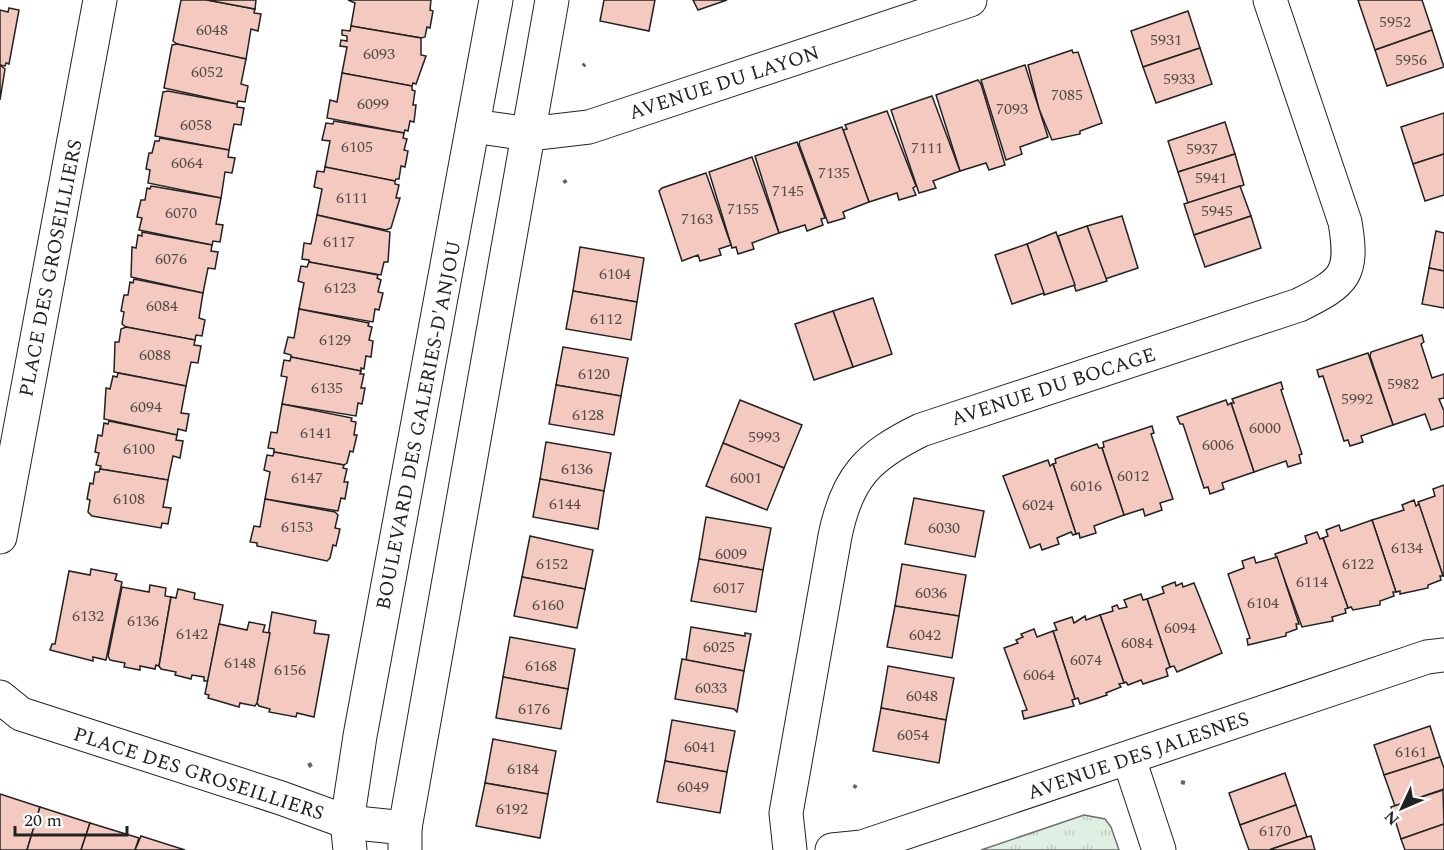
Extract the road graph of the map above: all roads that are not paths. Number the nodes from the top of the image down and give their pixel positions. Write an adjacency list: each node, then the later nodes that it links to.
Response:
1 (100, 0): 8 (street, PLACE DES GROSEILLIERS)
2 (496, 0): 6 (street, BOULEVARD DES GALERIES-D'ANJOU)
3 (552, 0): 7 (street)
4 (970, 0): 7 (street, AVENUE DU LAYON)
5 (1270, 0): 14 (street, AVENUE DU BOCAGE)
6 (473, 126): 7 (street, AVENUE DU LAYON); 12 (street, BOULEVARD DES GALERIES-D'ANJOU)
7 (529, 134): 13 (street)
8 (0, 537)
9 (1444, 655): 11 (street, AVENUE DES JALESNES)
10 (0, 697): 12 (street, PLACE DES GROSEILLIERS)
11 (1129, 759): 15 (street, AVENUE DES JALESNES); 16 (street)
12 (348, 836): 13 (street, PLACE DES GROSEILLIERS)
13 (405, 839)
14 (790, 850)
15 (832, 850)
16 (1159, 850)

